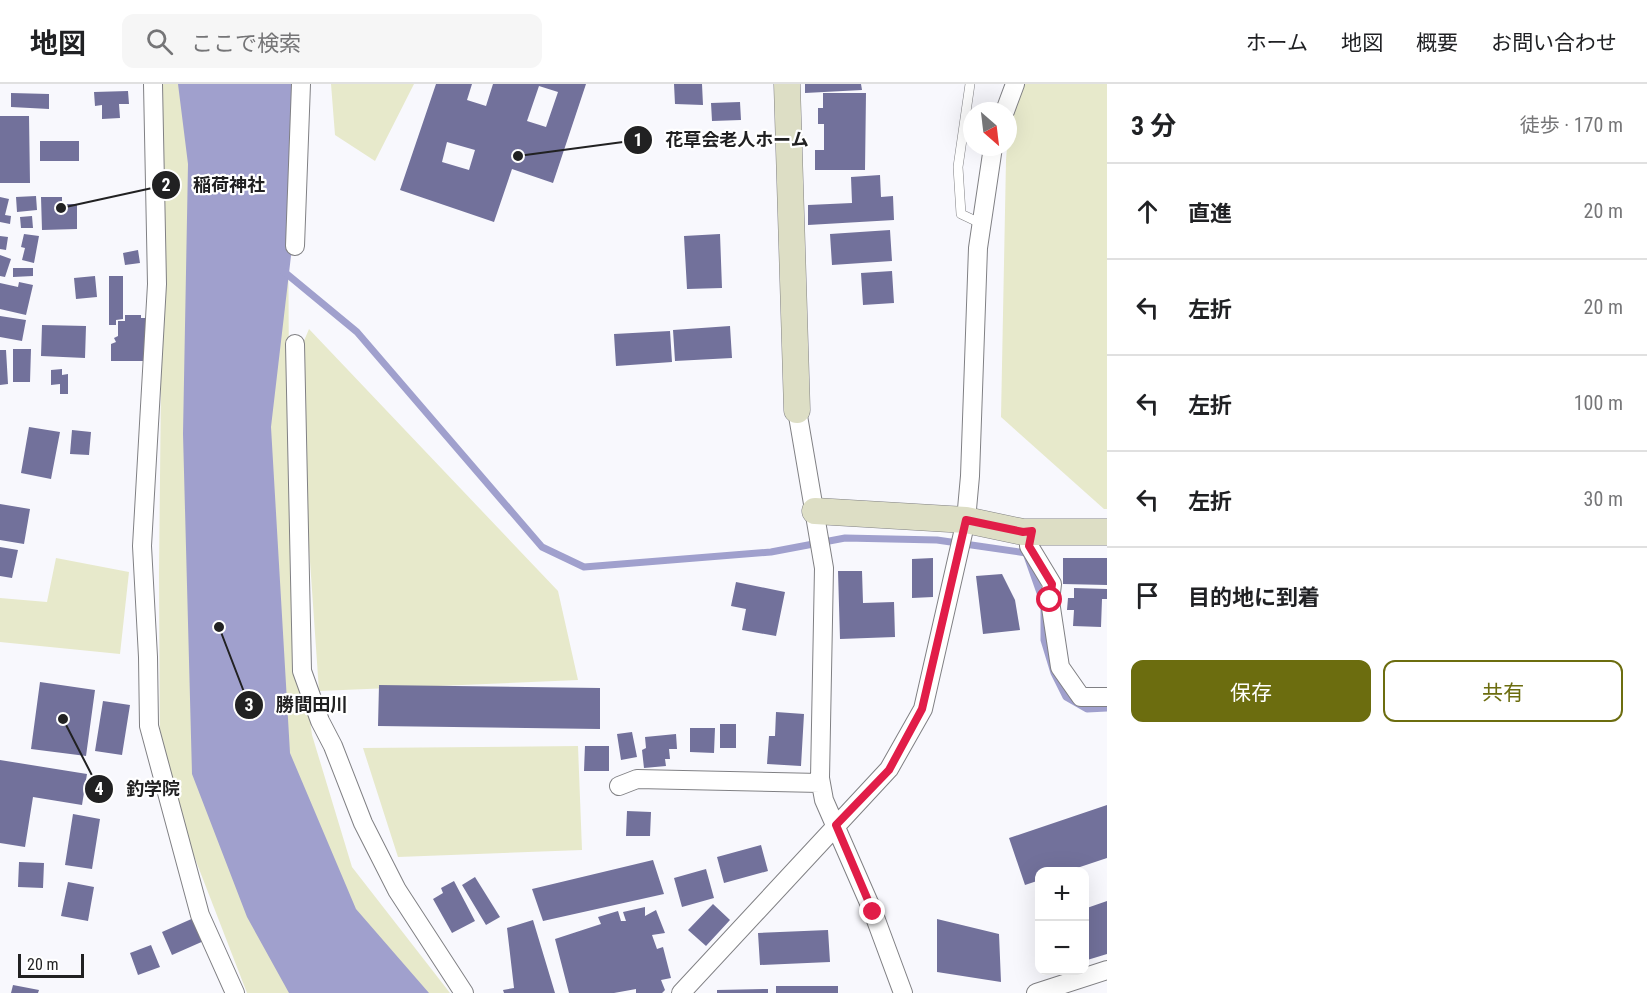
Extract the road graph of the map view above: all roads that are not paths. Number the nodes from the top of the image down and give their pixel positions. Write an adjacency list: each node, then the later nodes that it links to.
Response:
1 (153, 84): 21 (street)
2 (301, 84): 9 (street)
3 (787, 84): 11 (street)
4 (970, 84): 8 (lane)
5 (1015, 84): 6 (street)
6 (1008, 102)
7 (992, 156): 8 (street)
8 (982, 224): 13 (street)
9 (295, 246)
10 (295, 344): 22 (street)
11 (797, 410): 12 (street)
12 (816, 520): 13 (street); 17 (street)
13 (965, 525): 14 (street); 19 (street)
14 (1032, 531): 15 (street); 16 (street)
15 (1107, 532)
16 (1107, 697)
17 (820, 783): 18 (street); 19 (street)
18 (619, 786)
19 (836, 825): 23 (street); 24 (street)
20 (1107, 969): 25 (street)
21 (235, 993)
22 (464, 993)
23 (681, 993)
24 (903, 993)
25 (1036, 993)

